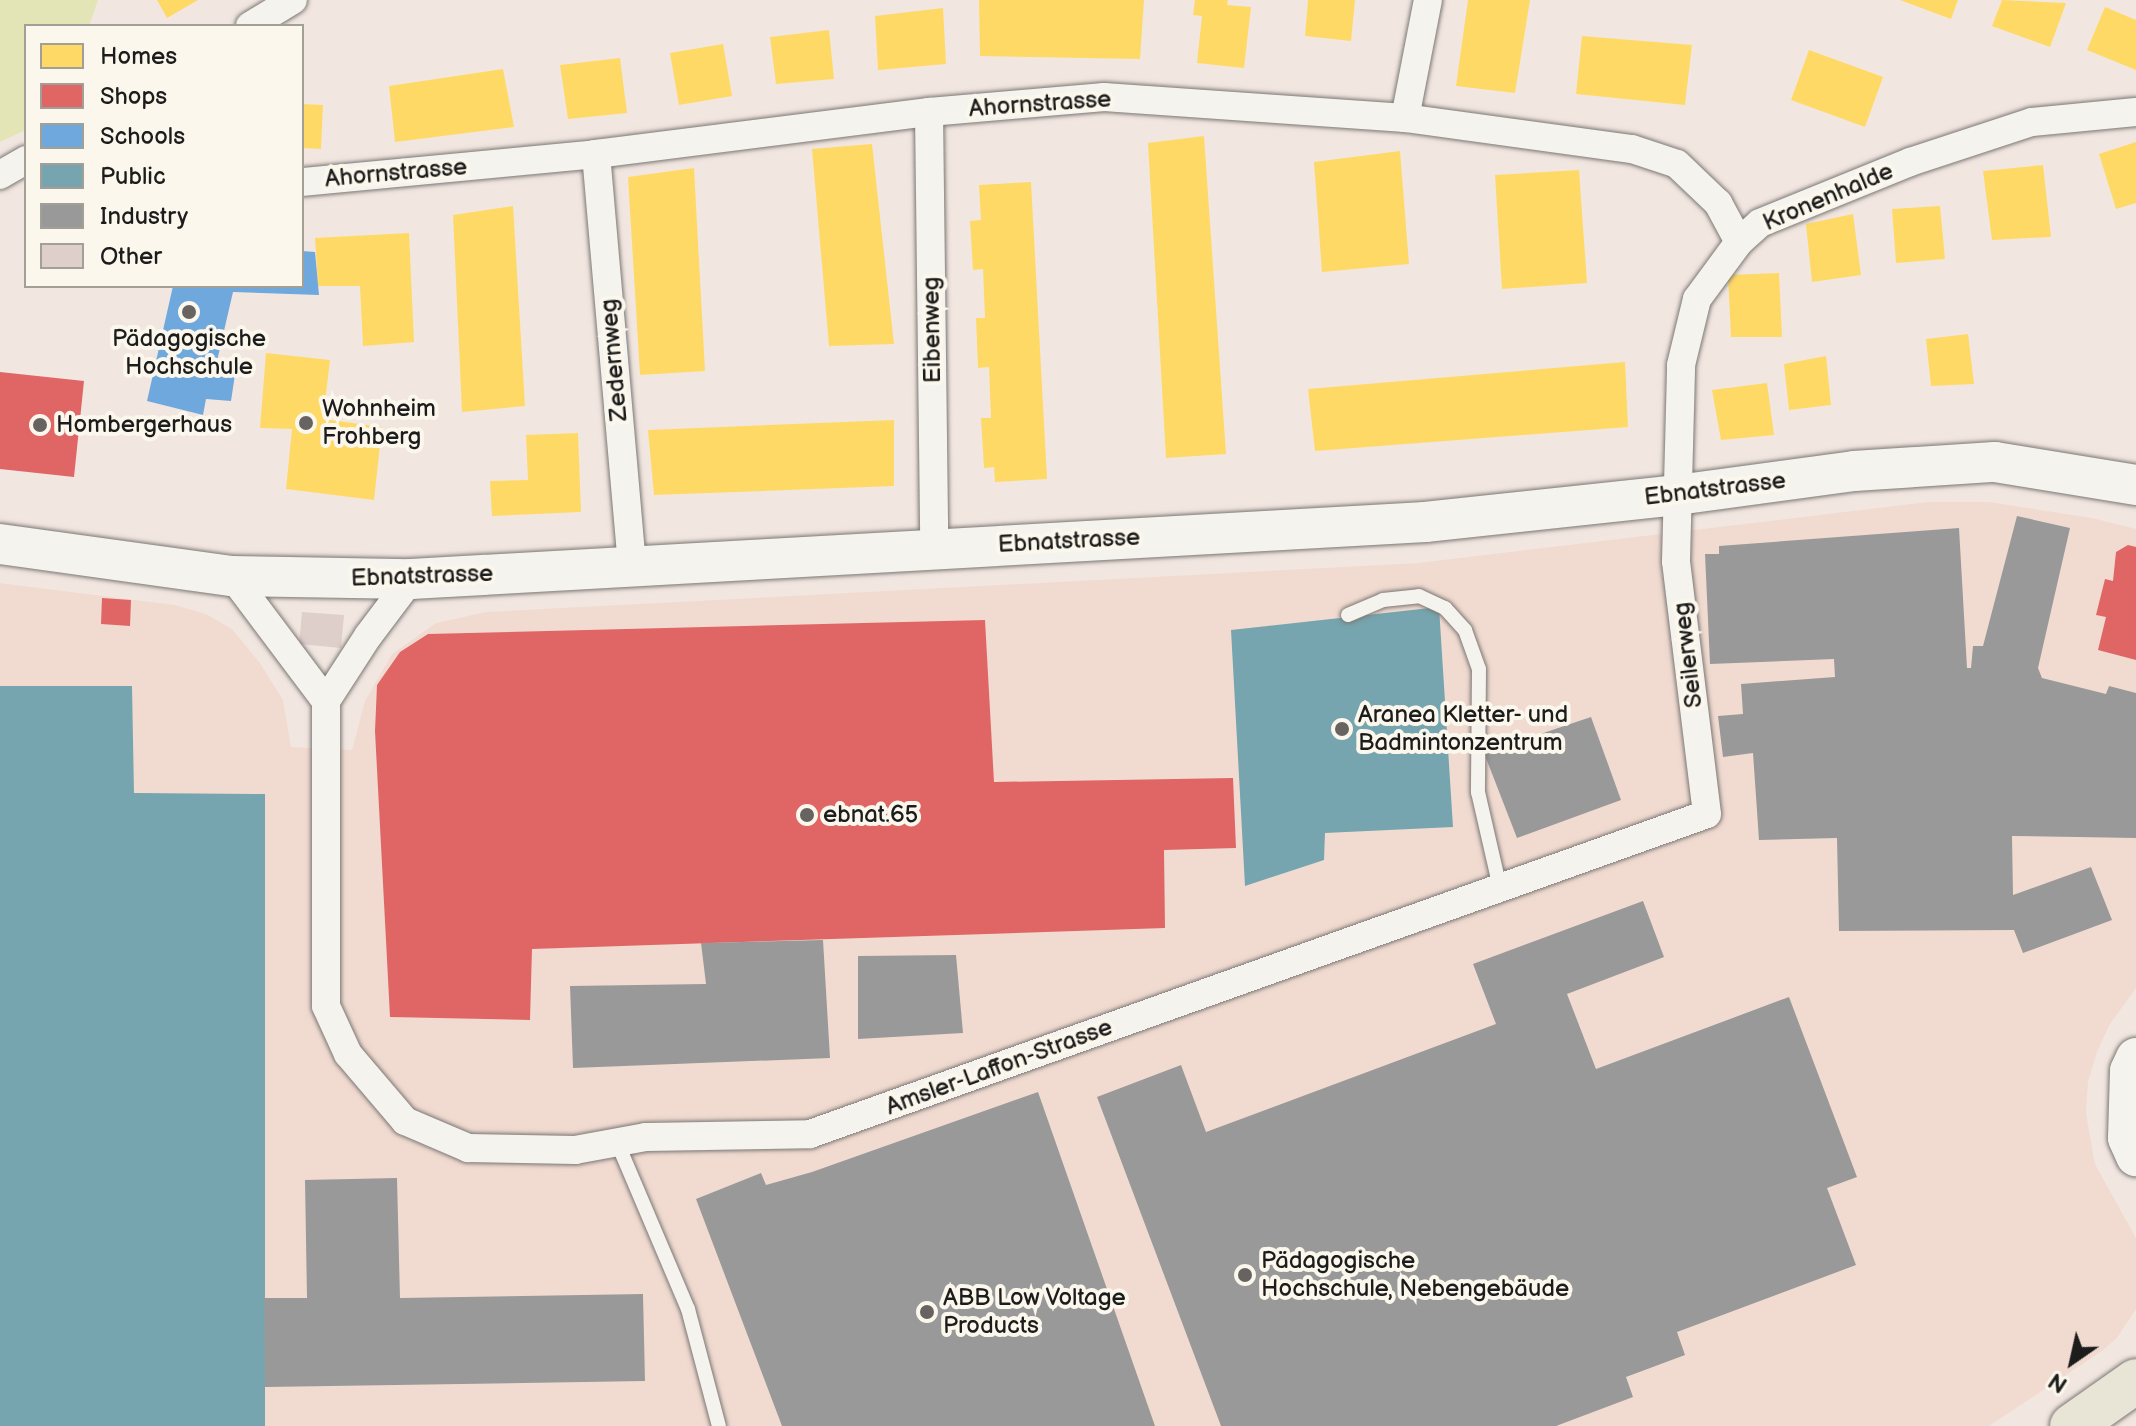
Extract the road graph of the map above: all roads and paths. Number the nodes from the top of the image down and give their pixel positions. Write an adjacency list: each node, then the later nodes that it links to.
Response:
1 (293, 0): 3 (street)
2 (1428, 0): 6 (street)
3 (253, 24)
4 (929, 112): 6 (street, Ahornstrasse); 7 (street, Ahornstrasse); 15 (street, Eibenweg)
5 (2136, 112): 11 (street, Kronenhalde)
6 (1405, 118): 11 (street, Ahornstrasse)
7 (596, 154): 10 (street, Ahornstrasse); 16 (street, Zedernweg)
8 (24, 161): 9 (street)
9 (0, 175)
10 (304, 182)
11 (1739, 242): 13 (street, Kronenhalde)
12 (2136, 485): 13 (street, Ebnatstrasse)
13 (1677, 495): 15 (street, Ebnatstrasse); 21 (street, Seilerweg)
14 (0, 544): 17 (street, Ebnatstrasse)
15 (934, 549): 16 (street, Ebnatstrasse)
16 (632, 566): 18 (street, Ebnatstrasse)
17 (232, 576): 18 (street, Ebnatstrasse); 20 (street)
18 (411, 579): 20 (street)
19 (1348, 615): 22 (lane)
20 (326, 701): 24 (street, Amsler-Laffon-Strasse)
21 (1707, 814): 22 (street, Amsler-Laffon-Strasse)
22 (1500, 888): 24 (street, Amsler-Laffon-Strasse)
23 (2136, 1058): 25 (street)
24 (617, 1142): 27 (lane)
25 (2136, 1156)
26 (2136, 1381): 28 (main road)
27 (719, 1426)
28 (2072, 1426)

